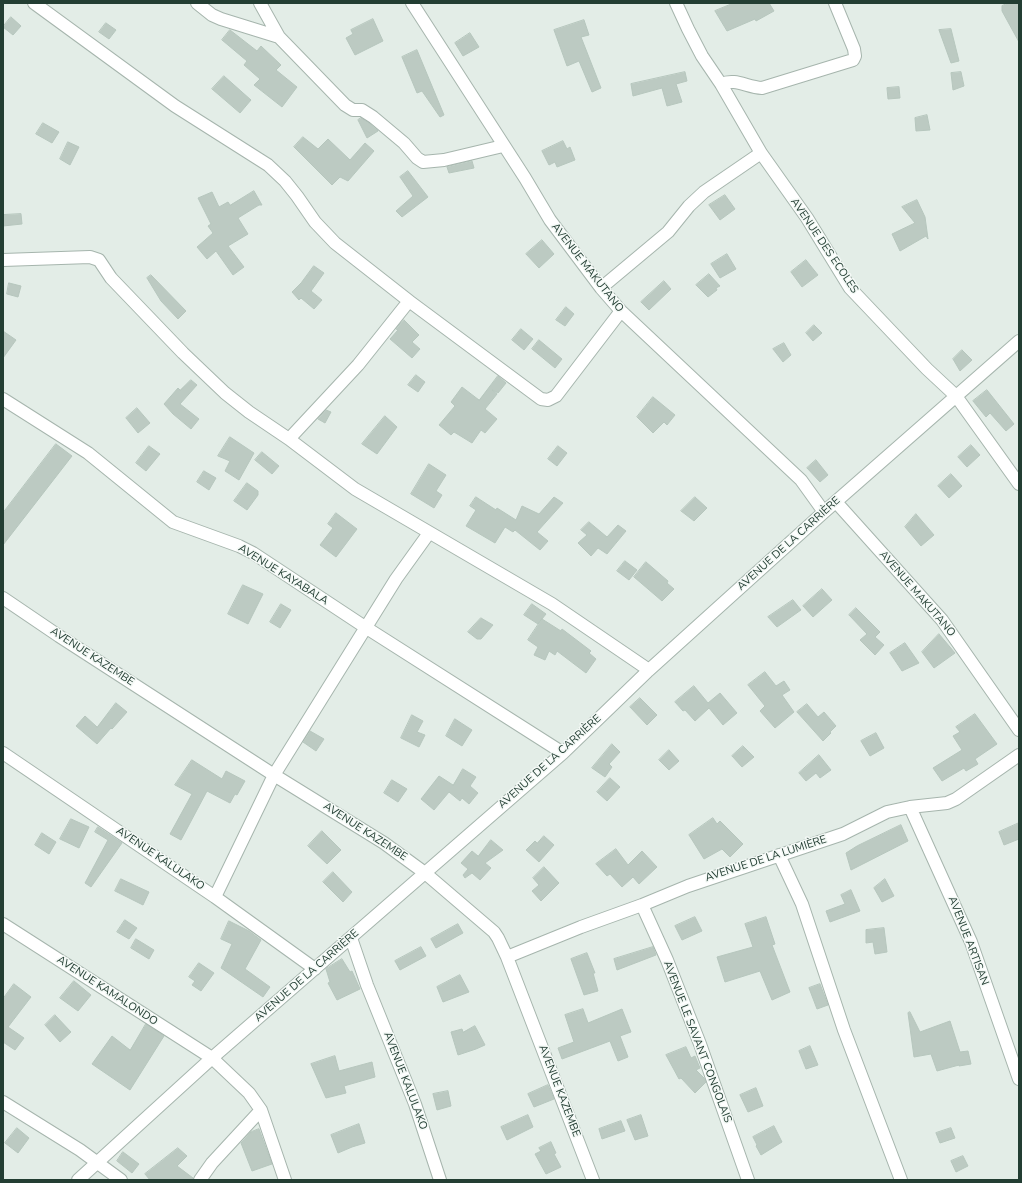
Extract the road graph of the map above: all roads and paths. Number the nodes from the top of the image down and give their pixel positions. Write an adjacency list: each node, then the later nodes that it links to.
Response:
1 (34, 3): 13 (street)
2 (197, 3): 7 (street)
3 (260, 3): 7 (street)
4 (412, 3): 9 (street, AVENUE MAKUTANO)
5 (676, 3): 8 (street, AVENUE DES ECOLES)
6 (834, 3): 8 (street)
7 (279, 37): 9 (street)
8 (721, 84): 10 (street, AVENUE DES ECOLES)
9 (503, 146): 12 (street, AVENUE MAKUTANO)
10 (761, 153): 12 (street); 16 (street, AVENUE DES ECOLES)
11 (3, 260): 18 (street)
12 (601, 288): 14 (street, AVENUE MAKUTANO)
13 (410, 301): 14 (street); 18 (street)
14 (621, 311): 21 (street, AVENUE MAKUTANO)
15 (1019, 341): 16 (street, AVENUE DE LA CARRIÈRE)
16 (956, 396): 19 (street, AVENUE DES ECOLES); 20 (street, AVENUE DE LA CARRIÈRE)
17 (3, 399): 24 (street, AVENUE KAYABALA)
18 (289, 439): 22 (street)
19 (1019, 484)
20 (836, 502): 21 (street, AVENUE DE LA CARRIÈRE); 26 (street, AVENUE MAKUTANO)
21 (824, 512): 25 (street, AVENUE DE LA CARRIÈRE)
22 (429, 533): 24 (street); 25 (street)
23 (3, 598): 30 (street, AVENUE KAZEMBE)
24 (365, 628): 28 (street, AVENUE KAYABALA); 30 (street)
25 (649, 670): 28 (street, AVENUE DE LA CARRIÈRE)
26 (1019, 730)
27 (3, 753): 34 (street, AVENUE KALULAKO)
28 (563, 753): 33 (street, AVENUE DE LA CARRIÈRE)
29 (1019, 755): 31 (street, AVENUE DE LA LUMIÈRE)
30 (274, 775): 33 (street, AVENUE KAZEMBE); 34 (street)
31 (910, 807): 32 (street, AVENUE DE LA LUMIÈRE); 41 (street, AVENUE ARTISAN)
32 (779, 855): 35 (street, AVENUE DE LA LUMIÈRE); 52 (street)
33 (425, 873): 37 (street, AVENUE DE LA CARRIÈRE); 38 (street, AVENUE KAZEMBE)
34 (215, 897): 39 (street, AVENUE KALULAKO)
35 (642, 905): 38 (street, AVENUE DE LA LUMIÈRE); 51 (street, AVENUE LE SAVANT CONGOLAIS)
36 (3, 924): 40 (street, AVENUE KAMALONDO)
37 (351, 938): 39 (street, AVENUE DE LA CARRIÈRE); 49 (street, AVENUE KALULAKO)
38 (507, 957): 50 (street, AVENUE KAZEMBE)
39 (315, 969): 40 (street, AVENUE DE LA CARRIÈRE)
40 (212, 1058): 43 (street, AVENUE KAMALONDO); 44 (street, AVENUE DE LA CARRIÈRE)
41 (1019, 1079)
42 (3, 1102): 44 (street)
43 (261, 1110): 47 (street); 48 (street, AVENUE KAMALONDO)
44 (98, 1162): 45 (street, AVENUE DE LA CARRIÈRE); 46 (street)
45 (78, 1180)
46 (121, 1180)
47 (200, 1180)
48 (285, 1180)
49 (440, 1180)
50 (593, 1180)
51 (748, 1180)
52 (901, 1180)

